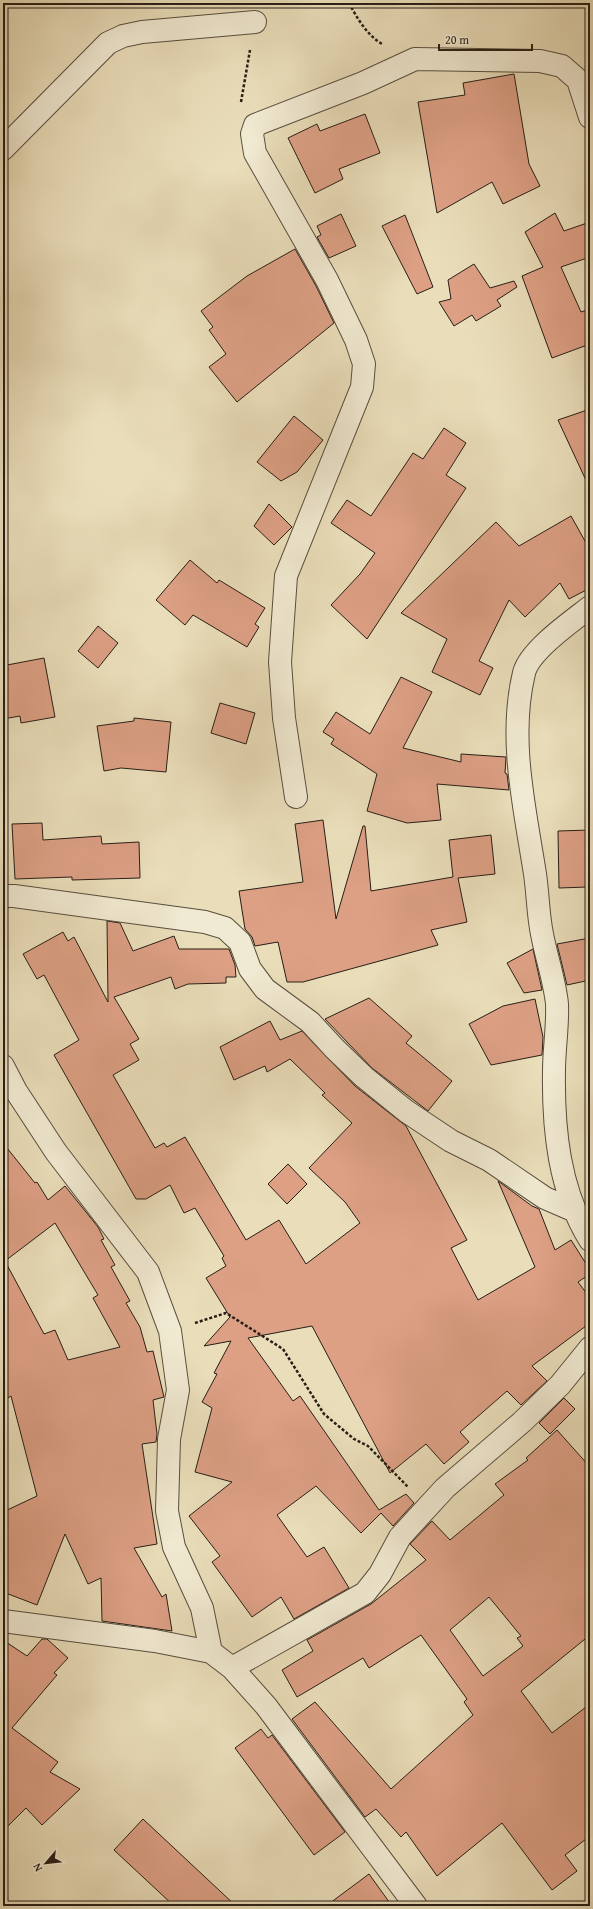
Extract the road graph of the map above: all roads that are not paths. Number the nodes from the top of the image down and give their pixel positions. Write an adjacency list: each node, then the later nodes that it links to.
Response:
1 (255, 22): 3 (street)
2 (590, 117): 5 (street)
3 (3, 149)
4 (590, 607): 8 (street)
5 (296, 797)
6 (3, 896): 8 (street)
7 (3, 1066): 11 (street)
8 (585, 1228)
9 (590, 1348): 12 (street)
10 (3, 1621): 11 (street)
11 (212, 1652): 12 (street)
12 (232, 1668): 13 (street)
13 (416, 1906)

